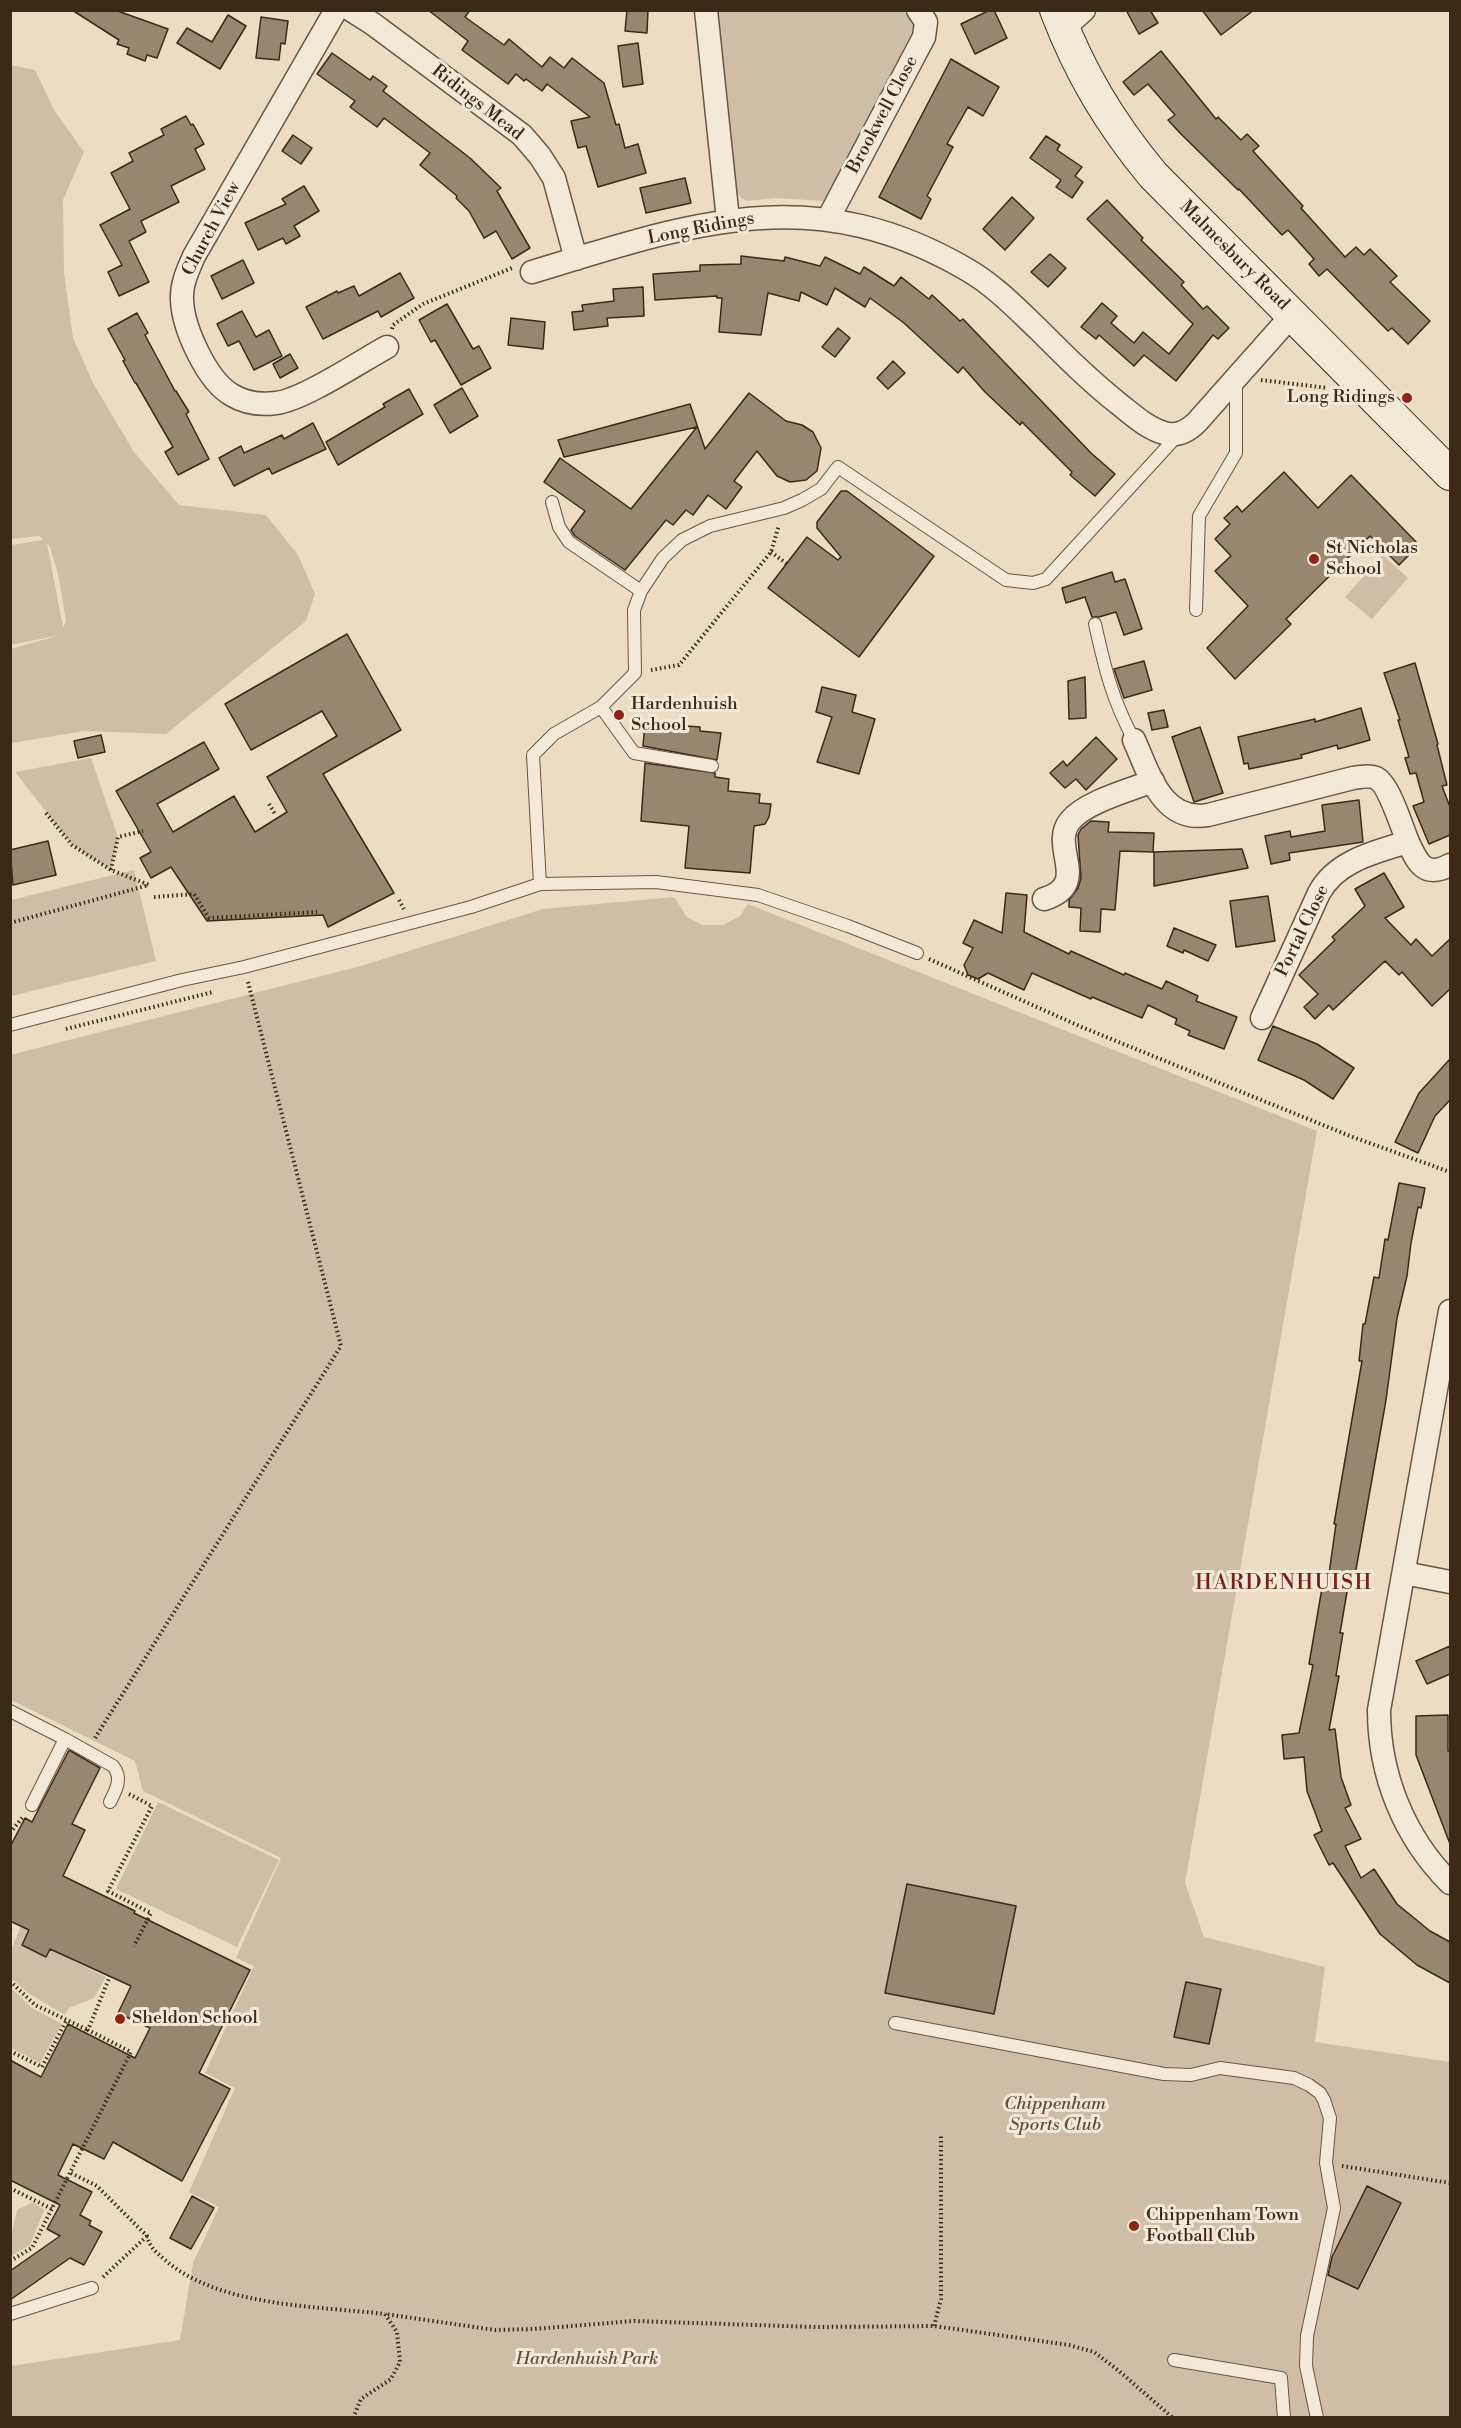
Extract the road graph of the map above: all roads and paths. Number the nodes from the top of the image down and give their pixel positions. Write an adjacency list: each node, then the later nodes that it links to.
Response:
1 (336, 10): 12 (street, Church View)
2 (351, 10): 8 (street, Ridings Mead)
3 (706, 10): 7 (street)
4 (918, 10): 6 (street, Brookwell Close)
5 (1068, 16): 10 (main road, Malmesbury Road)
6 (828, 219): 7 (street, Long Ridings); 15 (street, Long Ridings)
7 (728, 220): 8 (street, Long Ridings)
8 (576, 259): 9 (street, Long Ridings)
9 (532, 272): 11 (path)
10 (1292, 315): 13 (street); 14 (main road, Malmesbury Road)
11 (393, 325)
12 (387, 347)
13 (1236, 377): 14 (path); 15 (street); 22 (lane)
14 (1370, 393): 16 (main road, Malmesbury Road)
15 (1179, 434): 18 (lane)
16 (1450, 474)
17 (552, 502): 21 (lane)
18 (784, 508): 19 (path); 21 (lane)
19 (771, 552): 20 (path); 24 (path)
20 (787, 564)
21 (641, 591): 24 (lane)
22 (1196, 609)
23 (1095, 624): 26 (lane)
24 (635, 673): 25 (lane)
25 (601, 707): 27 (lane); 36 (lane)
26 (1134, 740): 28 (street)
27 (712, 766)
28 (1153, 781): 33 (street); 38 (street)
29 (269, 804): 31 (path)
30 (46, 813): 35 (path)
31 (275, 814)
32 (143, 831): 35 (path)
33 (1408, 842): 34 (street); 43 (street, Portal Close)
34 (1450, 865)
35 (111, 870): 40 (path)
36 (540, 884): 41 (lane); 42 (lane)
37 (154, 897): 39 (path)
38 (1044, 899)
39 (317, 912)
40 (10, 923)
41 (917, 953): 45 (path)
42 (244, 967): 44 (lane); 52 (path)
43 (1262, 1018)
44 (10, 1025)
45 (1450, 1172)
46 (1450, 1311): 47 (street)
47 (1448, 1331): 48 (street)
48 (1404, 1573): 49 (street); 56 (street)
49 (1450, 1582)
50 (10, 1711): 51 (lane)
51 (65, 1740): 52 (lane); 55 (lane)
52 (87, 1751): 53 (lane)
53 (117, 1789): 54 (lane); 57 (path)
54 (110, 1802)
55 (32, 1805)
56 (1450, 1883)
57 (134, 1946)
58 (110, 1976): 62 (path)
59 (10, 1981): 60 (path)
60 (66, 2021): 62 (path); 63 (path)
61 (895, 2023): 65 (lane)
62 (88, 2030): 66 (path)
63 (10, 2051)
64 (941, 2136): 75 (path)
65 (1326, 2163): 67 (path); 80 (lane)
66 (71, 2173): 69 (path); 70 (path)
67 (1450, 2183)
68 (10, 2188): 69 (path)
69 (52, 2209): 71 (path)
70 (147, 2236): 72 (path); 74 (path)
71 (10, 2261)
72 (92, 2288): 73 (lane)
73 (10, 2314)
74 (385, 2314): 75 (path); 77 (path)
75 (934, 2326): 78 (path)
76 (1174, 2360): 79 (lane)
77 (353, 2418)
78 (1173, 2418)
79 (1284, 2418)
80 (1317, 2418)

